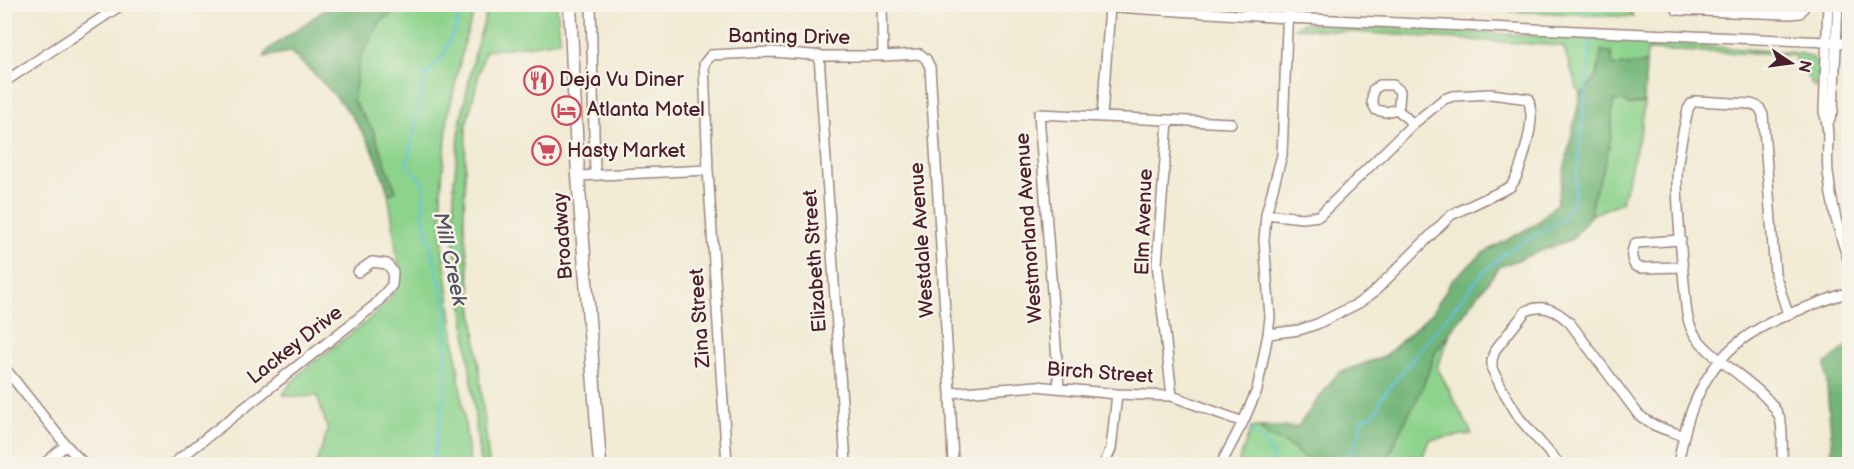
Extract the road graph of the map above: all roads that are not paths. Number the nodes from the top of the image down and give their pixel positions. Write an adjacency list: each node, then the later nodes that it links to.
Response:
1 (123, 4): 17 (street)
2 (570, 4): 25 (main road, Broadway)
3 (591, 4): 24 (street)
4 (882, 4): 16 (street)
5 (1068, 4): 10 (street)
6 (1288, 4): 12 (street)
7 (1806, 4): 11 (street)
8 (1828, 4): 13 (street)
9 (1838, 4): 13 (street)
10 (1110, 7): 12 (street); 19 (street)
11 (1675, 7)
12 (1288, 18): 13 (street); 26 (street)
13 (1831, 42): 14 (street); 28 (street)
14 (1850, 43)
15 (819, 55): 16 (street, Banting Drive); 23 (street, Banting Drive); 48 (street, Elizabeth Street)
16 (883, 56): 37 (street, Westdale Avenue)
17 (4, 82)
18 (1397, 109): 22 (street)
19 (1102, 117): 20 (street, Westmorland Avenue); 36 (street, Westmorland Avenue)
20 (1168, 121): 21 (street, Westmorland Avenue); 39 (street, Elm Avenue)
21 (1232, 123)
22 (1413, 124): 26 (street); 33 (street)
23 (708, 170): 24 (street); 47 (street, Zina Street)
24 (595, 175): 25 (street)
25 (578, 176): 46 (main road, Broadway)
26 (1266, 214): 33 (street)
27 (1681, 240): 29 (street); 29 (street); 32 (street)
28 (1850, 264)
29 (1683, 267): 34 (street)
30 (358, 272): 45 (street, Lackey Drive)
31 (1850, 292): 32 (street)
32 (1788, 314): 34 (street)
33 (1268, 334): 40 (street)
34 (1720, 360): 41 (street); 54 (street)
35 (4, 367): 42 (street)
36 (1059, 388): 37 (street, Birch Street); 38 (street, Birch Street)
37 (950, 393): 49 (street, Westdale Avenue)
38 (1117, 394): 39 (street, Birch Street); 50 (street)
39 (1172, 396): 40 (street, Birch Street)
40 (1243, 422): 51 (street)
41 (1684, 436): 52 (street); 53 (street)
42 (66, 445): 43 (street); 44 (street)
43 (44, 465)
44 (84, 465)
45 (173, 465)
46 (600, 465)
47 (727, 465)
48 (846, 465)
49 (953, 465)
50 (1104, 465)
51 (1221, 465)
52 (1559, 465)
53 (1678, 465)
54 (1782, 465)

